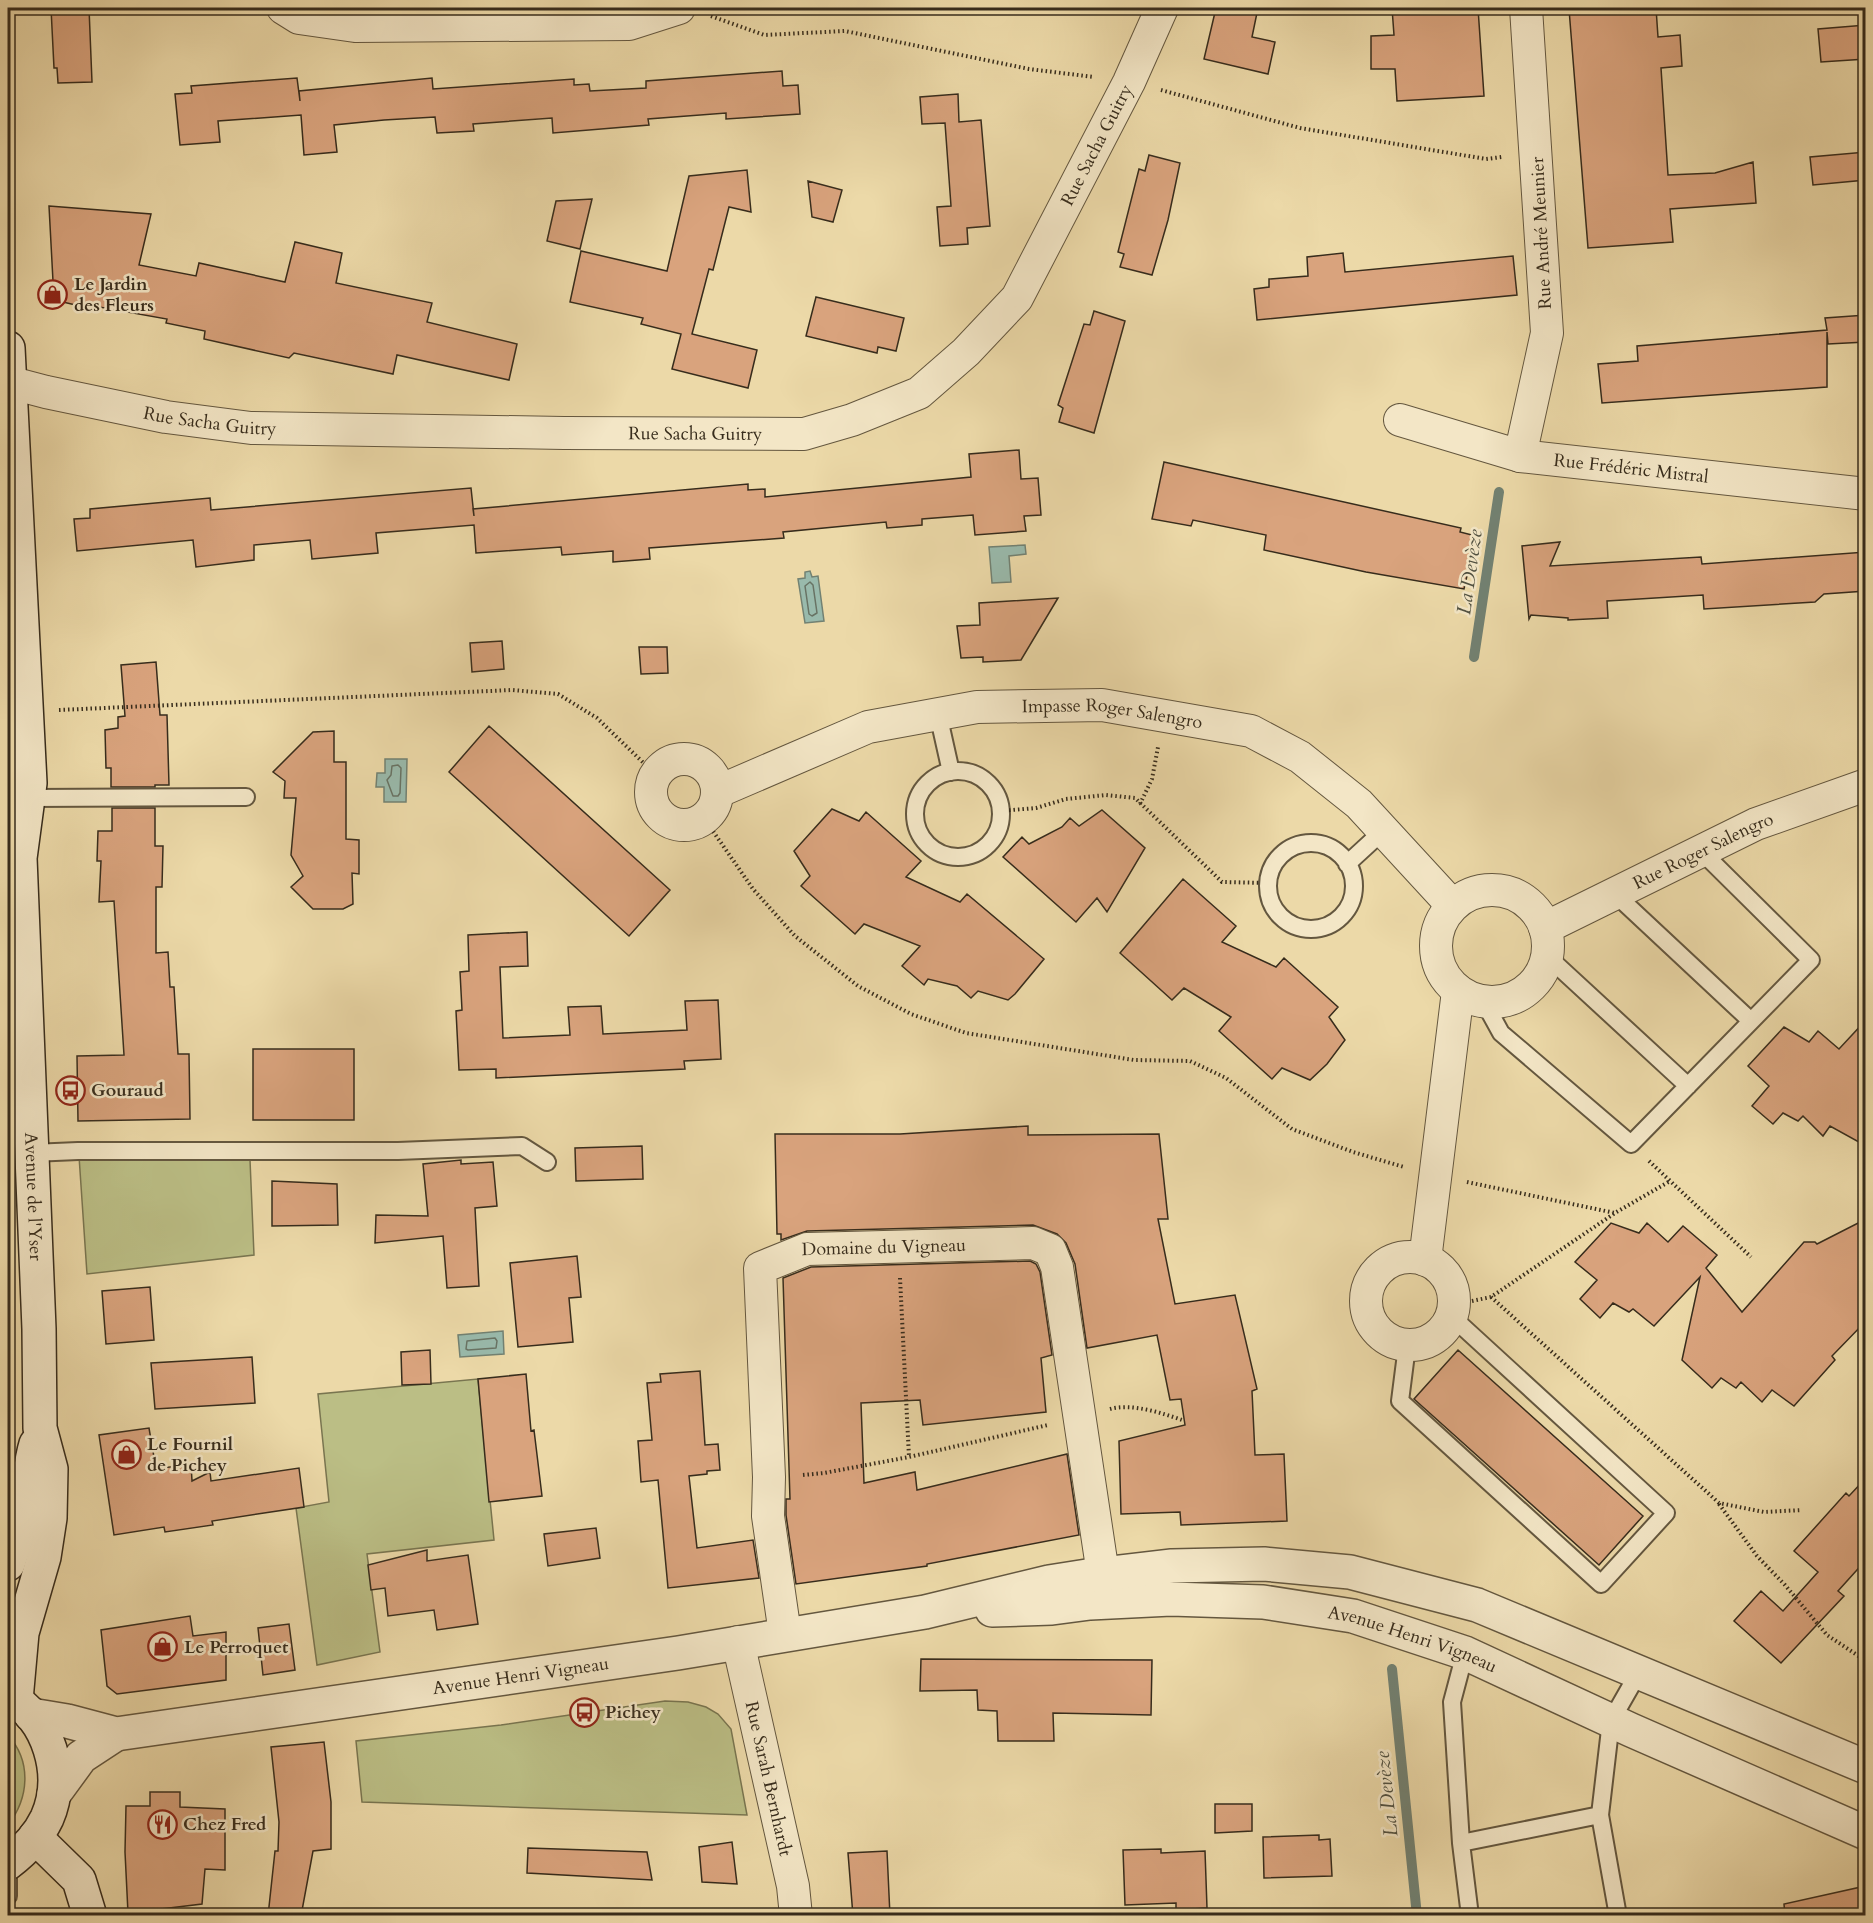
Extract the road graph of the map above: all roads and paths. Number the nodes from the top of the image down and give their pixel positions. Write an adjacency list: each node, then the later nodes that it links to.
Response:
1 (283, 8): 2 (street)
2 (679, 8)
3 (1162, 8): 6 (street, Rue Sacha Guitry)
4 (1526, 8): 8 (street, Rue André Meunier)
5 (8, 348): 6 (street, Avenue de l'Yser)
6 (8, 382): 10 (street, Avenue de l'Yser)
7 (1400, 420): 8 (street, Rue Frédéric Mistral)
8 (1520, 456): 9 (street, Rue Frédéric Mistral)
9 (1866, 494)
10 (12, 508): 11 (street, Avenue de l'Yser)
11 (14, 619): 12 (street, Avenue de l'Yser)
12 (26, 712): 16 (path); 21 (street, Avenue de l'Yser)
13 (939, 714): 14 (street, Impasse Roger Salengro); 15 (lane); 20 (street, Impasse Roger Salengro)
14 (1163, 716): 19 (path); 23 (street, Impasse Roger Salengro)
15 (951, 772): 22 (lane); 22 (lane)
16 (655, 774): 20 (street); 20 (street)
17 (1866, 785): 24 (street, Rue Roger Salengro)
18 (246, 797): 21 (lane)
19 (1140, 804): 22 (path); 26 (path)
20 (710, 805): 37 (path)
21 (18, 806): 30 (street, Avenue de l'Yser)
22 (1000, 812)
23 (1384, 830): 25 (lane); 28 (street, Impasse Roger Salengro)
24 (1701, 851): 27 (street, Rue Roger Salengro); 32 (lane)
25 (1347, 864): 26 (lane); 26 (lane)
26 (1268, 883)
27 (1615, 894): 29 (street, Rue Roger Salengro); 32 (lane)
28 (1452, 905): 29 (street); 31 (street)
29 (1546, 942): 31 (street); 33 (lane)
30 (16, 964): 35 (street, Avenue de l'Yser)
31 (1471, 997): 34 (lane); 37 (street)
32 (1751, 1022): 33 (lane)
33 (1688, 1086): 34 (lane)
34 (1631, 1144): 38 (path)
35 (32, 1153): 36 (lane); 48 (street, Avenue de l'Yser)
36 (547, 1162)
37 (1436, 1176): 39 (path); 42 (street)
38 (1670, 1181): 39 (path); 41 (path)
39 (1615, 1213): 43 (path)
40 (899, 1247): 46 (street, Domaine du Vigneau); 49 (path); 50 (street, Domaine du Vigneau)
41 (1751, 1257)
42 (1425, 1260): 44 (street); 45 (street)
43 (1491, 1297): 44 (path); 51 (path)
44 (1452, 1310): 45 (street); 45 (lane)
45 (1407, 1346)
46 (1080, 1417): 47 (path); 49 (path); 54 (street, Domaine du Vigneau)
47 (1182, 1420)
48 (40, 1428): 53 (street, Avenue de l'Yser); 60 (street, Avenue de l'Yser)
49 (909, 1457): 50 (path)
50 (769, 1477): 55 (street, Domaine du Vigneau)
51 (1719, 1503): 52 (path); 58 (path)
52 (1802, 1510)
53 (8, 1564)
54 (1093, 1585): 55 (street, Avenue Henri Vigneau); 57 (street, Avenue Henri Vigneau); 59 (street, Avenue Henri Vigneau)
55 (785, 1634): 56 (street, Avenue Henri Vigneau)
56 (738, 1642): 62 (street, Avenue Henri Vigneau); 72 (street, Rue Sarah Bernhardt)
57 (1465, 1653): 61 (street, Avenue Henri Vigneau); 68 (lane)
58 (1866, 1661)
59 (1639, 1672): 61 (lane); 63 (street, Avenue Henri Vigneau)
60 (18, 1704): 62 (street, Avenue Henri Vigneau); 64 (street)
61 (1611, 1721): 65 (lane); 66 (street, Avenue Henri Vigneau)
62 (116, 1734): 64 (street, Avenue Henri Vigneau)
63 (1866, 1767)
64 (54, 1794): 67 (street)
65 (1600, 1815): 68 (lane); 74 (lane)
66 (1866, 1833)
67 (35, 1838): 69 (street); 71 (street)
68 (1461, 1843): 73 (lane)
69 (8, 1863): 70 (lane)
70 (8, 1896)
71 (90, 1916)
72 (796, 1916)
73 (1470, 1916)
74 (1618, 1916)

